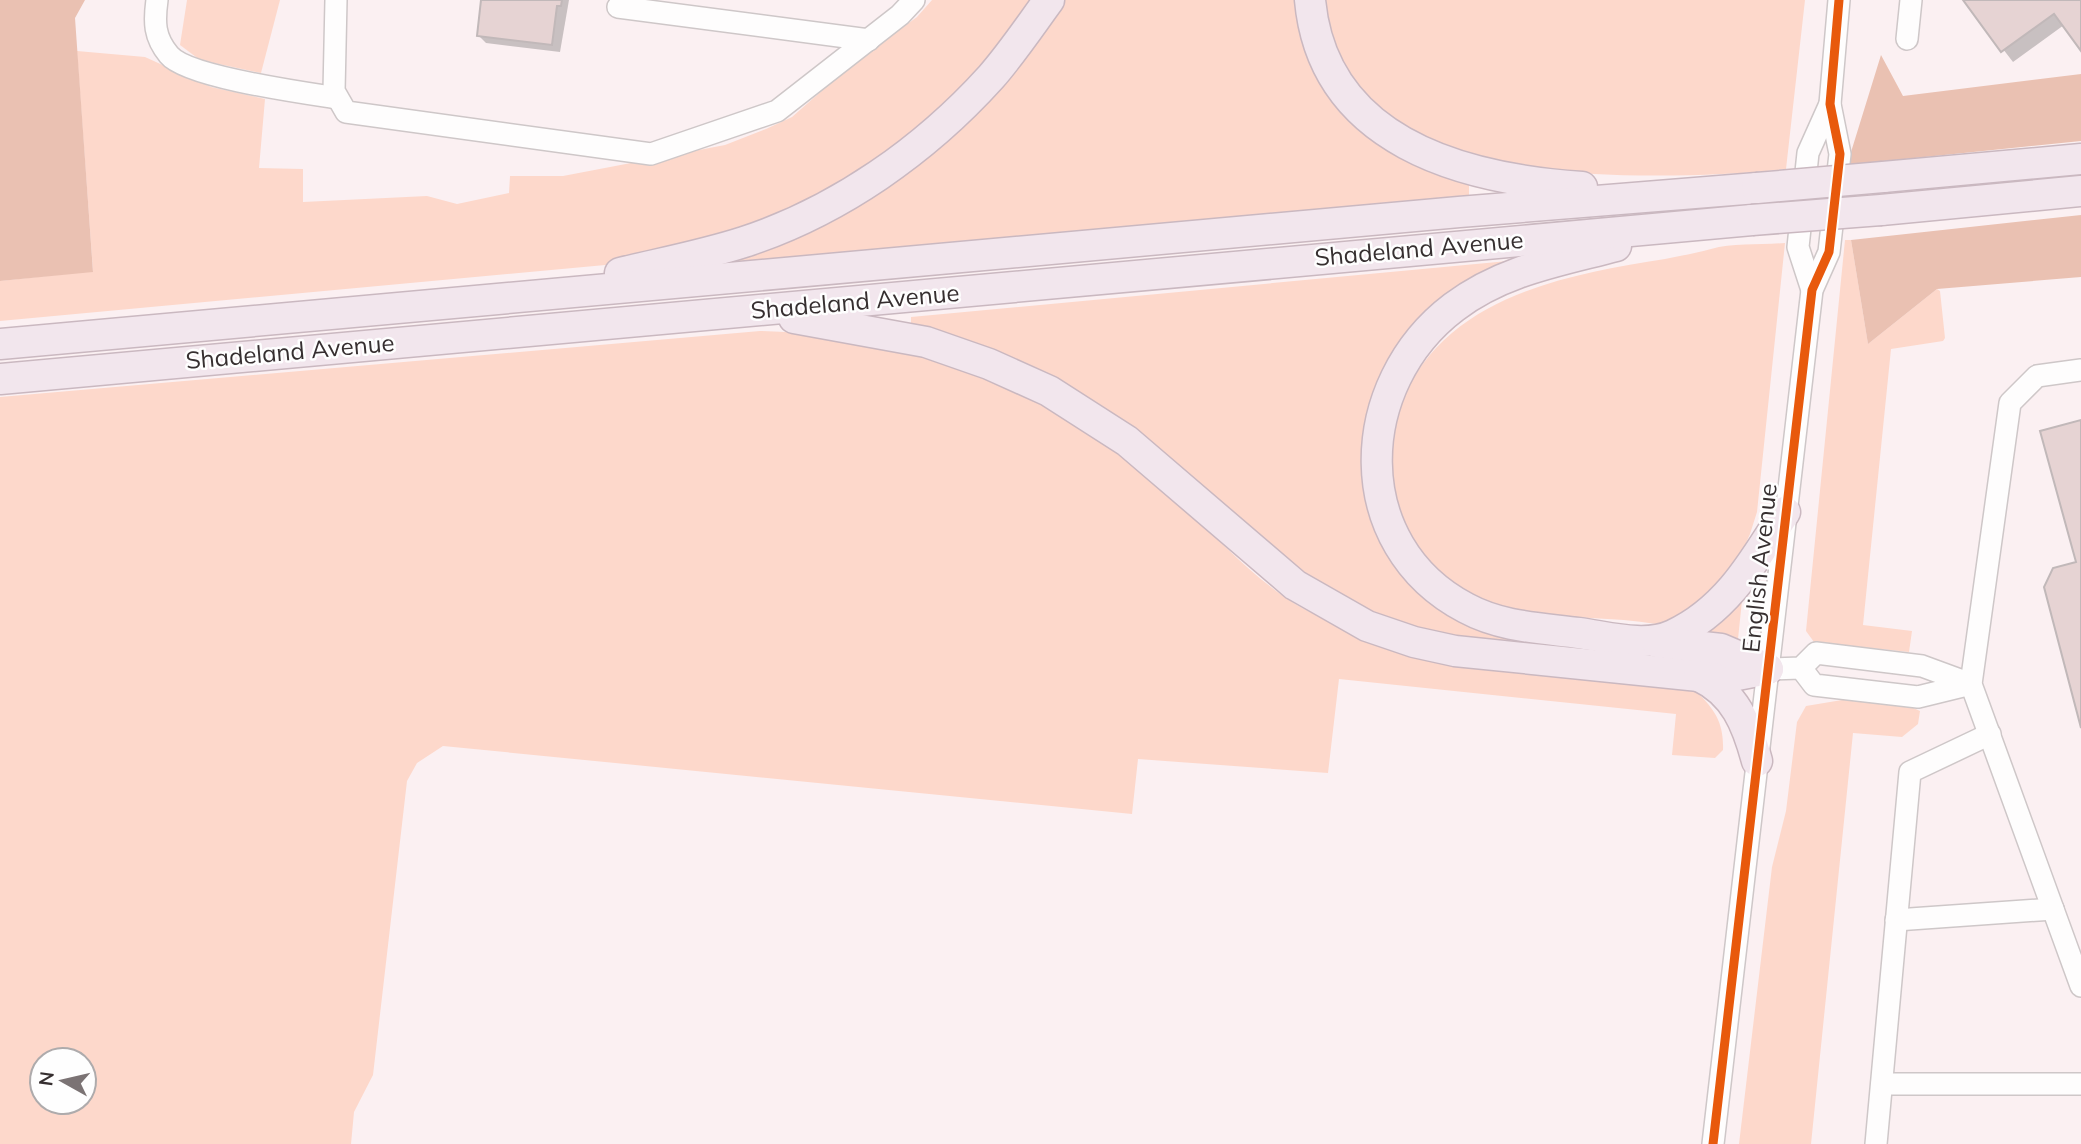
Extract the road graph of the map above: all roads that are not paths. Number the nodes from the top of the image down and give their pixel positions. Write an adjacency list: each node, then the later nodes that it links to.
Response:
1 (157, 0): 11 (street)
2 (336, 0): 11 (street)
3 (914, 0): 10 (street)
4 (1049, 0): 18 (highway)
5 (1310, 0): 15 (highway)
6 (1839, 0): 12 (street, English Avenue)
7 (1911, 0): 9 (street)
8 (618, 7): 10 (street)
9 (1907, 39)
10 (869, 40): 11 (street)
11 (337, 98)
12 (1830, 104): 17 (street, English Avenue); 17 (street, English Avenue)
13 (2081, 159): 15 (highway, bridge)
14 (2081, 191): 16 (highway, bridge)
15 (1684, 193): 18 (highway, Shadeland Avenue)
16 (1710, 222): 19 (highway, Shadeland Avenue); 24 (highway)
17 (1812, 290): 23 (street, English Avenue)
18 (519, 297): 20 (highway, Shadeland Avenue)
19 (759, 311): 22 (highway, Shadeland Avenue); 27 (highway)
20 (0, 344)
21 (2081, 370): 28 (street)
22 (0, 379)
23 (1785, 512): 24 (highway); 26 (street, English Avenue)
24 (1654, 642): 26 (highway)
25 (1801, 668): 26 (street); 28 (street); 28 (street)
26 (1768, 669): 27 (highway); 30 (street, English Avenue)
27 (1699, 676): 30 (highway)
28 (1971, 684): 29 (street)
29 (1990, 734): 31 (street); 32 (street)
30 (1757, 761): 36 (street, English Avenue)
31 (2053, 909): 32 (street); 33 (street)
32 (1896, 920): 34 (street)
33 (2081, 986)
34 (1882, 1084): 35 (street); 37 (street)
35 (2081, 1084)
36 (1713, 1144)
37 (1876, 1144)

